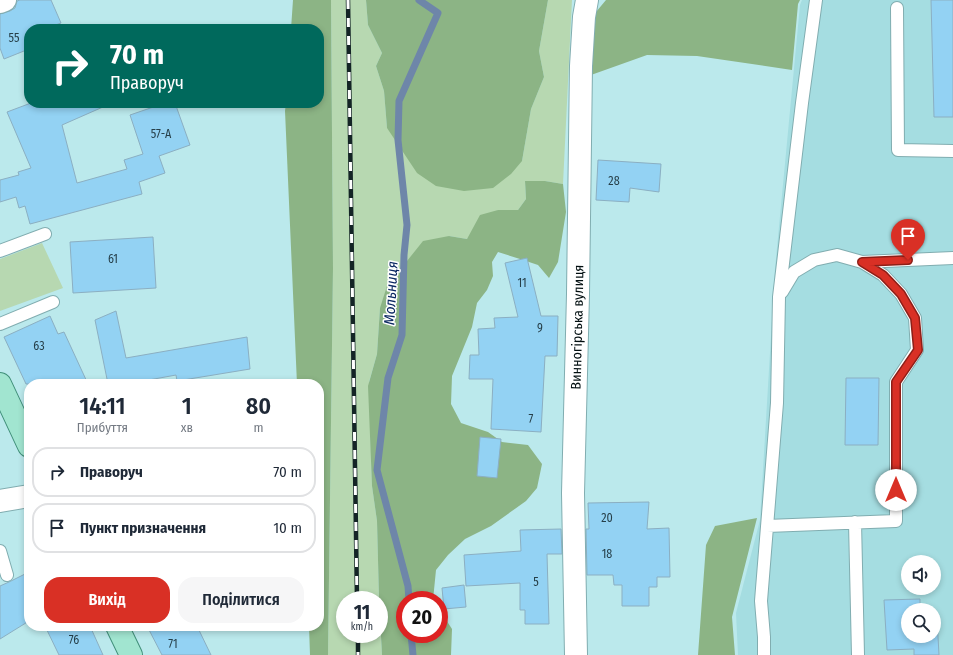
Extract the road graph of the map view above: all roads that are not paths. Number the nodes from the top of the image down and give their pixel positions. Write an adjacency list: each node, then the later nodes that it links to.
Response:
1 (5, 0): 4 (street)
2 (587, 0): 24 (street, Винногірська вулиця)
3 (816, 0): 11 (lane)
4 (0, 2)
5 (897, 8): 6 (lane)
6 (953, 151)
7 (44, 234): 8 (lane)
8 (0, 251)
9 (953, 258): 10 (lane)
10 (862, 262): 11 (lane); 18 (lane)
11 (779, 297): 19 (lane)
12 (53, 302): 13 (lane)
13 (0, 324)
14 (0, 384): 15 (main road)
15 (24, 435)
16 (24, 497): 17 (street)
17 (0, 501)
18 (855, 522): 19 (lane); 26 (lane)
19 (767, 526): 25 (lane)
20 (0, 551): 21 (lane)
21 (7, 575)
22 (119, 631): 23 (main road)
23 (131, 655)
24 (576, 655)
25 (764, 655)
26 (858, 655)

